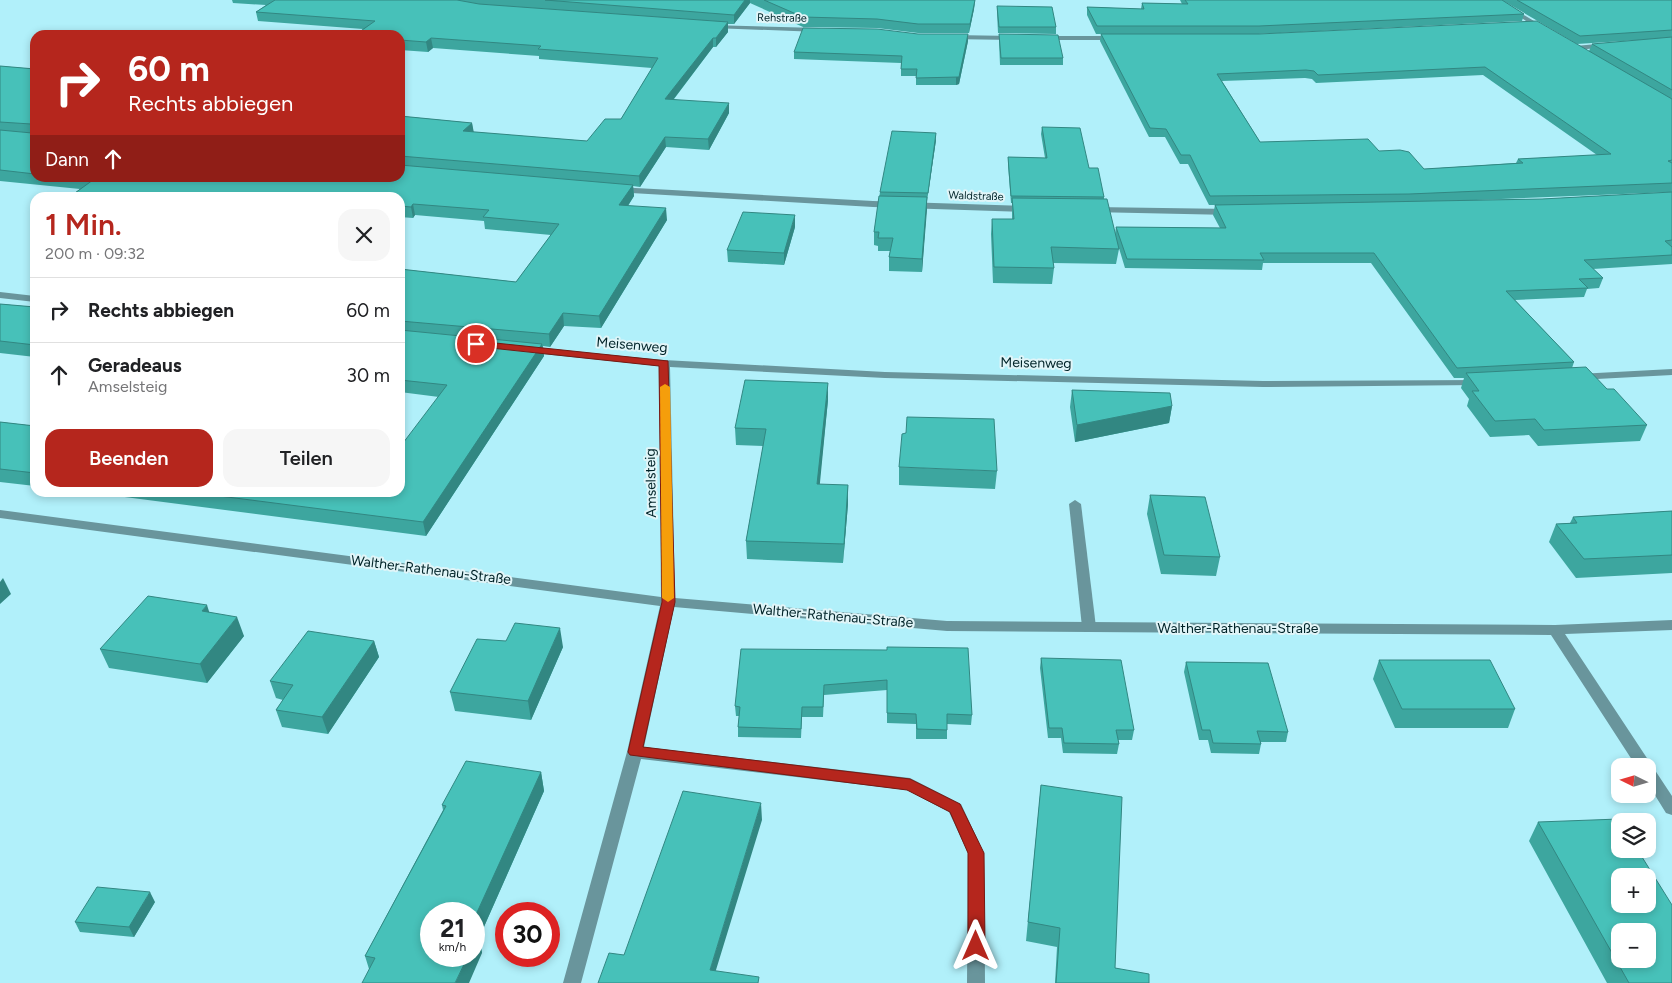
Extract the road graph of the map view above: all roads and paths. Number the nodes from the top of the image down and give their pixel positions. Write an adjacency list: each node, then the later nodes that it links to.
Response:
1 (1494, 0): 2 (street)
2 (1536, 25): 4 (street); 6 (street)
3 (705, 26): 5 (street, Rehstraße)
4 (1517, 26)
5 (832, 30)
6 (1552, 34)
7 (947, 37): 8 (street)
8 (1024, 38)
9 (1034, 38): 10 (street)
10 (1129, 38)
11 (1568, 43): 13 (street)
12 (1614, 45): 13 (street)
13 (1575, 48): 14 (street)
14 (1592, 57)
15 (610, 190): 16 (street, Waldstraße)
16 (1040, 209)
17 (1088, 210): 18 (street)
18 (1242, 212)
19 (0, 296): 20 (street)
20 (30, 299)
21 (518, 349): 22 (street, Meisenweg)
22 (664, 364): 25 (street, Meisenweg); 28 (street, Amselsteig)
23 (1672, 372): 24 (street)
24 (1568, 377)
25 (1491, 381)
26 (1074, 504): 30 (street)
27 (0, 514): 28 (street, Walther-Rathenau-Straße)
28 (668, 602): 30 (street, Walther-Rathenau-Straße); 32 (street, Amselsteig)
29 (1672, 624): 31 (street, Walther-Rathenau-Straße)
30 (1089, 627): 31 (street, Walther-Rathenau-Straße)
31 (1555, 630): 33 (street)
32 (635, 752): 36 (street, Amselsteig); 37 (street)
33 (1639, 758)
34 (1656, 785): 35 (street)
35 (1672, 810)
36 (572, 983)
37 (976, 983)

